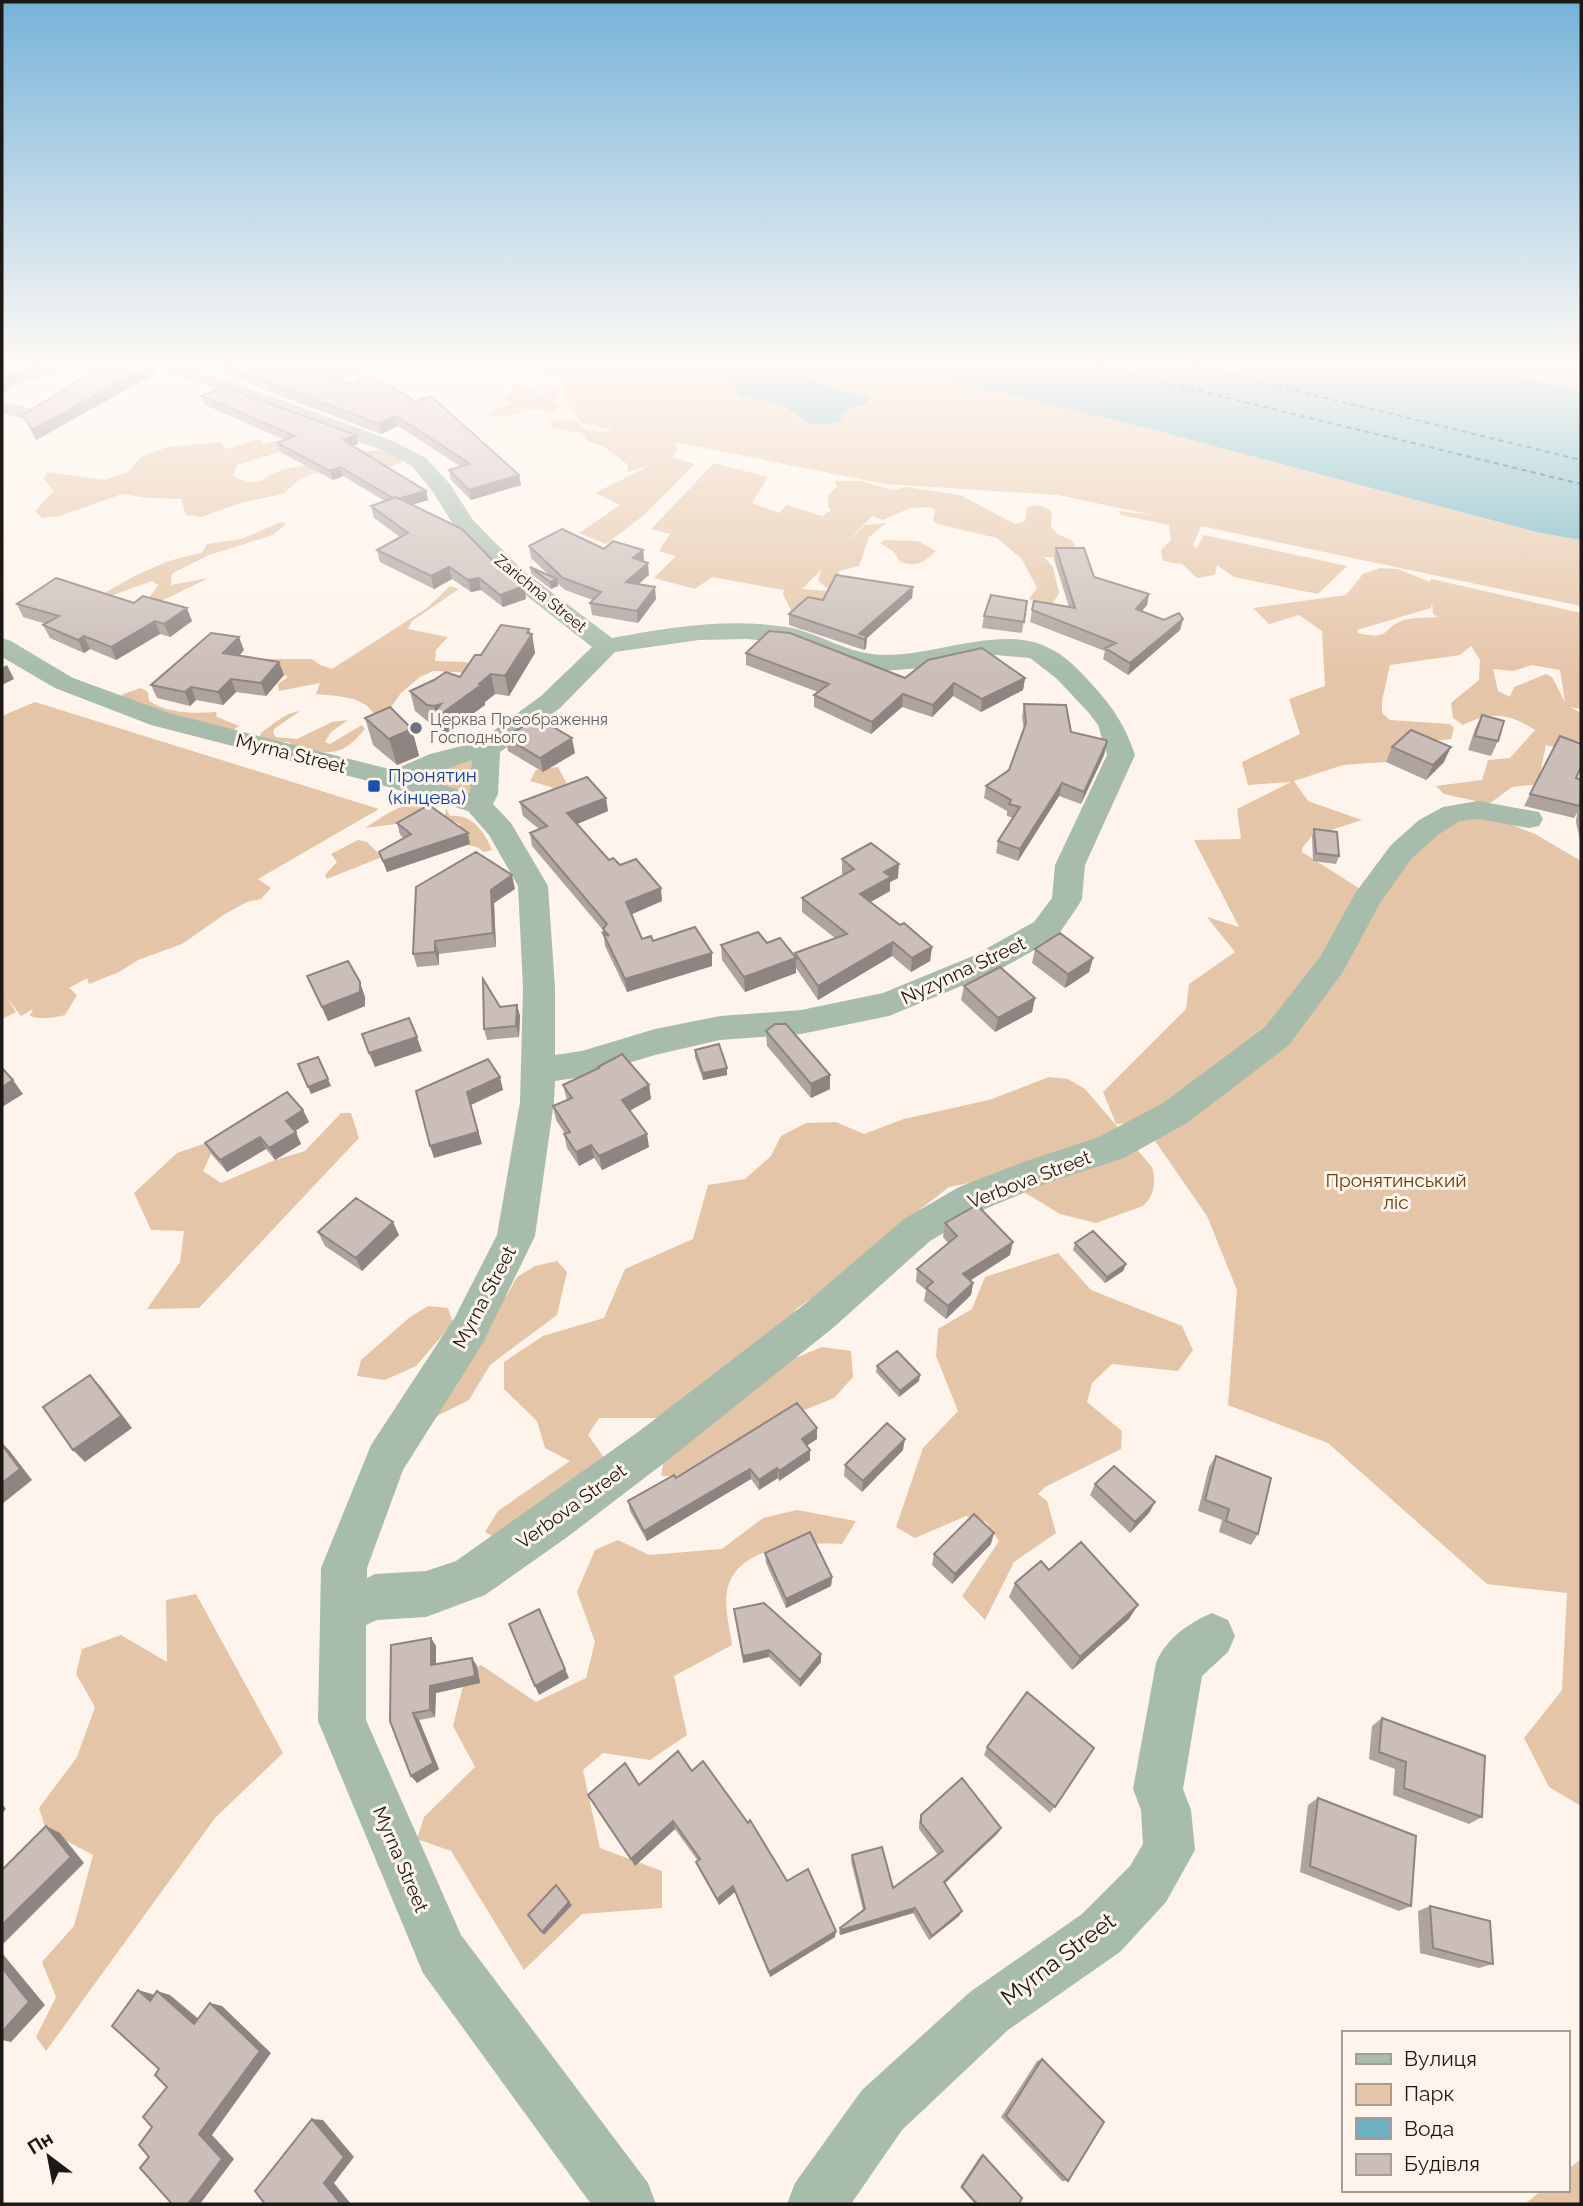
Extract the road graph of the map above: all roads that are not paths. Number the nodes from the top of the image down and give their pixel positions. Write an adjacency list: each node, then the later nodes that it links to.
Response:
1 (425, 469): 3 (street, Zarichna Street)
2 (2, 646): 5 (street, Myrna Street)
3 (607, 646): 4 (street, Zarichna Street); 8 (street, Nyzynna Street)
4 (486, 749): 5 (street, Zarichna Street); 6 (street)
5 (396, 780): 6 (street, Myrna Street)
6 (478, 805): 8 (street, Myrna Street)
7 (1529, 819): 9 (street, Verbova Street)
8 (537, 1070): 9 (street, Myrna Street)
9 (345, 1611): 11 (street, Myrna Street)
10 (1212, 1636): 12 (street, Myrna Street)
11 (627, 2204)
12 (816, 2204)

